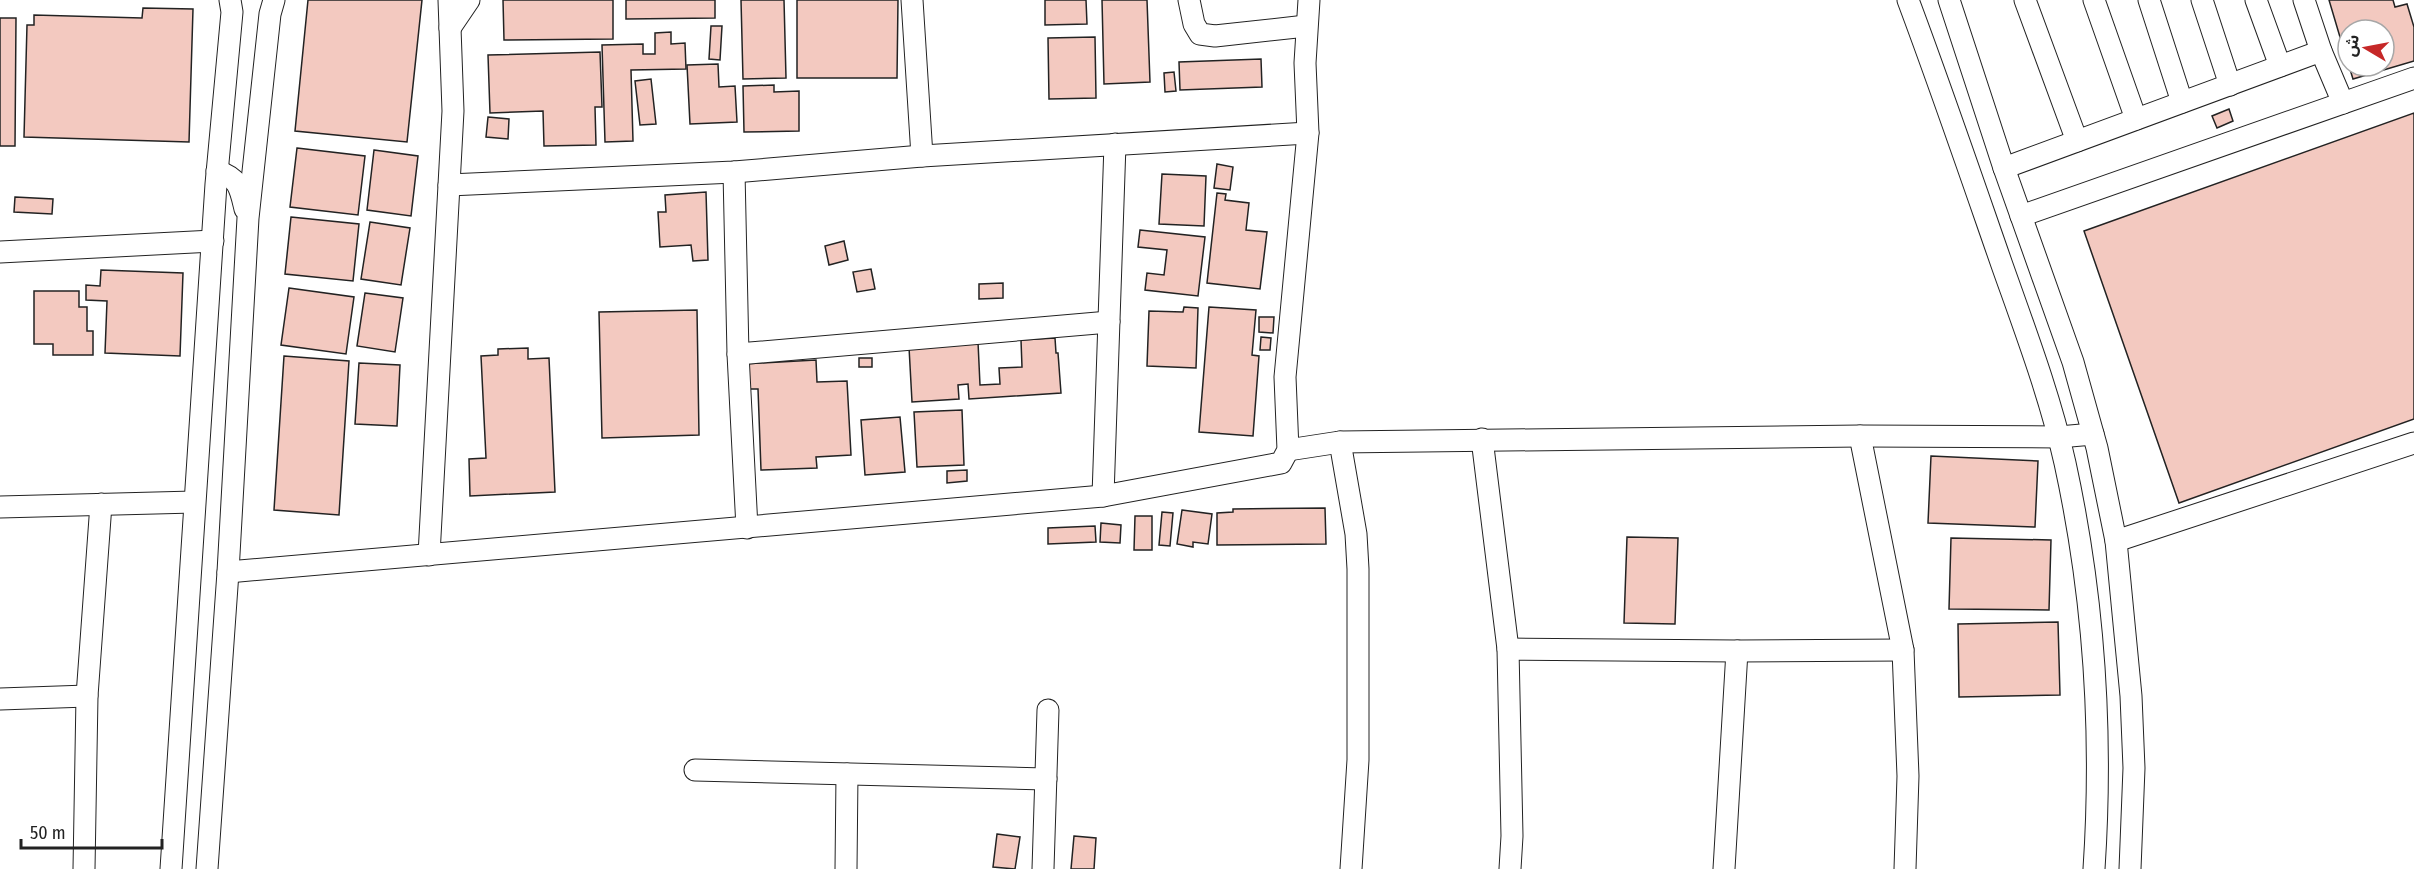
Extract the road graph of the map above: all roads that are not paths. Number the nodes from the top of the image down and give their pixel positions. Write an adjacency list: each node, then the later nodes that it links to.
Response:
1 (230, 0): 31 (street)
2 (274, 0): 34 (street)
3 (449, 0): 17 (street)
4 (469, 0): 17 (street)
5 (912, 0): 28 (street)
6 (1189, 0): 16 (street)
7 (1309, 0): 16 (street)
8 (1908, 0): 41 (street)
9 (1949, 0): 29 (street)
10 (2025, 0): 26 (street)
11 (2094, 0): 24 (street)
12 (2149, 0): 22 (street)
13 (2202, 0): 21 (street)
14 (2256, 0): 19 (street)
15 (2304, 0): 18 (street)
16 (1306, 26): 25 (street)
17 (450, 28): 32 (street)
18 (2321, 51): 19 (street); 23 (street)
19 (2280, 66): 21 (street)
20 (2414, 78): 23 (street)
21 (2230, 85): 22 (street)
22 (2182, 102): 24 (street)
23 (2343, 103): 33 (street)
24 (2136, 119): 26 (street)
25 (1308, 133): 27 (street); 45 (street)
26 (2077, 141): 29 (street)
27 (1115, 144): 28 (street); 37 (street)
28 (922, 156): 30 (street)
29 (2004, 168): 33 (street)
30 (734, 172): 32 (street); 38 (street)
31 (221, 177): 34 (street); 35 (street)
32 (449, 185): 52 (street)
33 (2021, 216): 39 (street)
34 (248, 218): 53 (street)
35 (213, 241): 36 (street); 47 (street)
36 (0, 252)
37 (1109, 322): 38 (street); 46 (street)
38 (738, 354): 50 (street)
39 (2093, 434): 41 (street); 51 (street)
40 (1860, 436): 41 (street); 42 (street); 55 (street)
41 (2059, 437): 72 (street)
42 (1482, 439): 43 (street); 54 (street)
43 (1340, 442): 45 (street); 68 (street)
44 (2414, 443): 51 (street)
45 (1288, 450): 46 (street)
46 (1103, 496): 50 (street)
47 (194, 502): 48 (street); 64 (street)
48 (101, 504): 49 (street); 57 (street)
49 (0, 507)
50 (747, 528): 52 (street)
51 (2116, 541): 73 (street)
52 (429, 555): 53 (street)
53 (228, 572): 65 (street)
54 (1508, 649): 56 (street); 69 (street)
55 (1903, 650): 56 (street); 71 (street)
56 (1737, 651): 70 (street)
57 (87, 696): 58 (street); 63 (street)
58 (0, 699)
59 (1048, 710): 62 (street)
60 (695, 770): 61 (street)
61 (847, 774): 62 (street); 66 (street)
62 (1046, 779): 67 (street)
63 (84, 869)
64 (171, 869)
65 (207, 869)
66 (846, 869)
67 (1044, 869)
68 (1351, 869)
69 (1510, 869)
70 (1724, 869)
71 (1905, 869)
72 (2094, 869)
73 (2130, 869)

